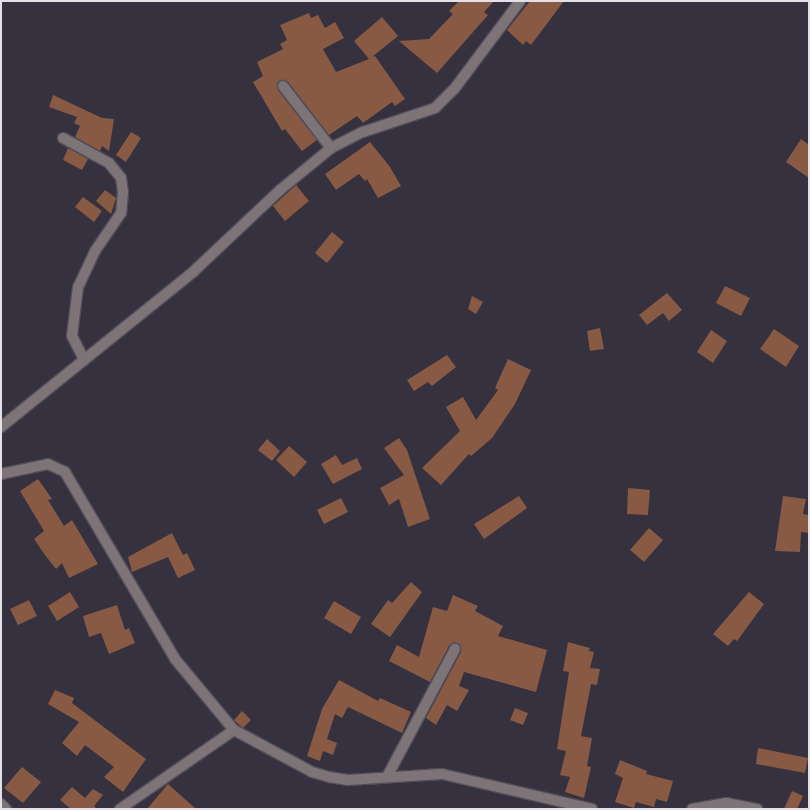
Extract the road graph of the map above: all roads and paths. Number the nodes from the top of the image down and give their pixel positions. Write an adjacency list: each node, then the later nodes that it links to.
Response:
1 (520, 1): 4 (street)
2 (283, 86): 4 (street)
3 (63, 138): 5 (street)
4 (331, 148): 5 (street)
5 (84, 360): 6 (street)
6 (1, 427)
7 (1, 474): 9 (street)
8 (454, 649): 10 (street)
9 (234, 730): 10 (street); 13 (street)
10 (388, 775): 14 (street)
11 (1, 804): 12 (street)
12 (6, 809)
13 (120, 809)
14 (592, 809)
15 (692, 809): 16 (street)
16 (757, 809)

